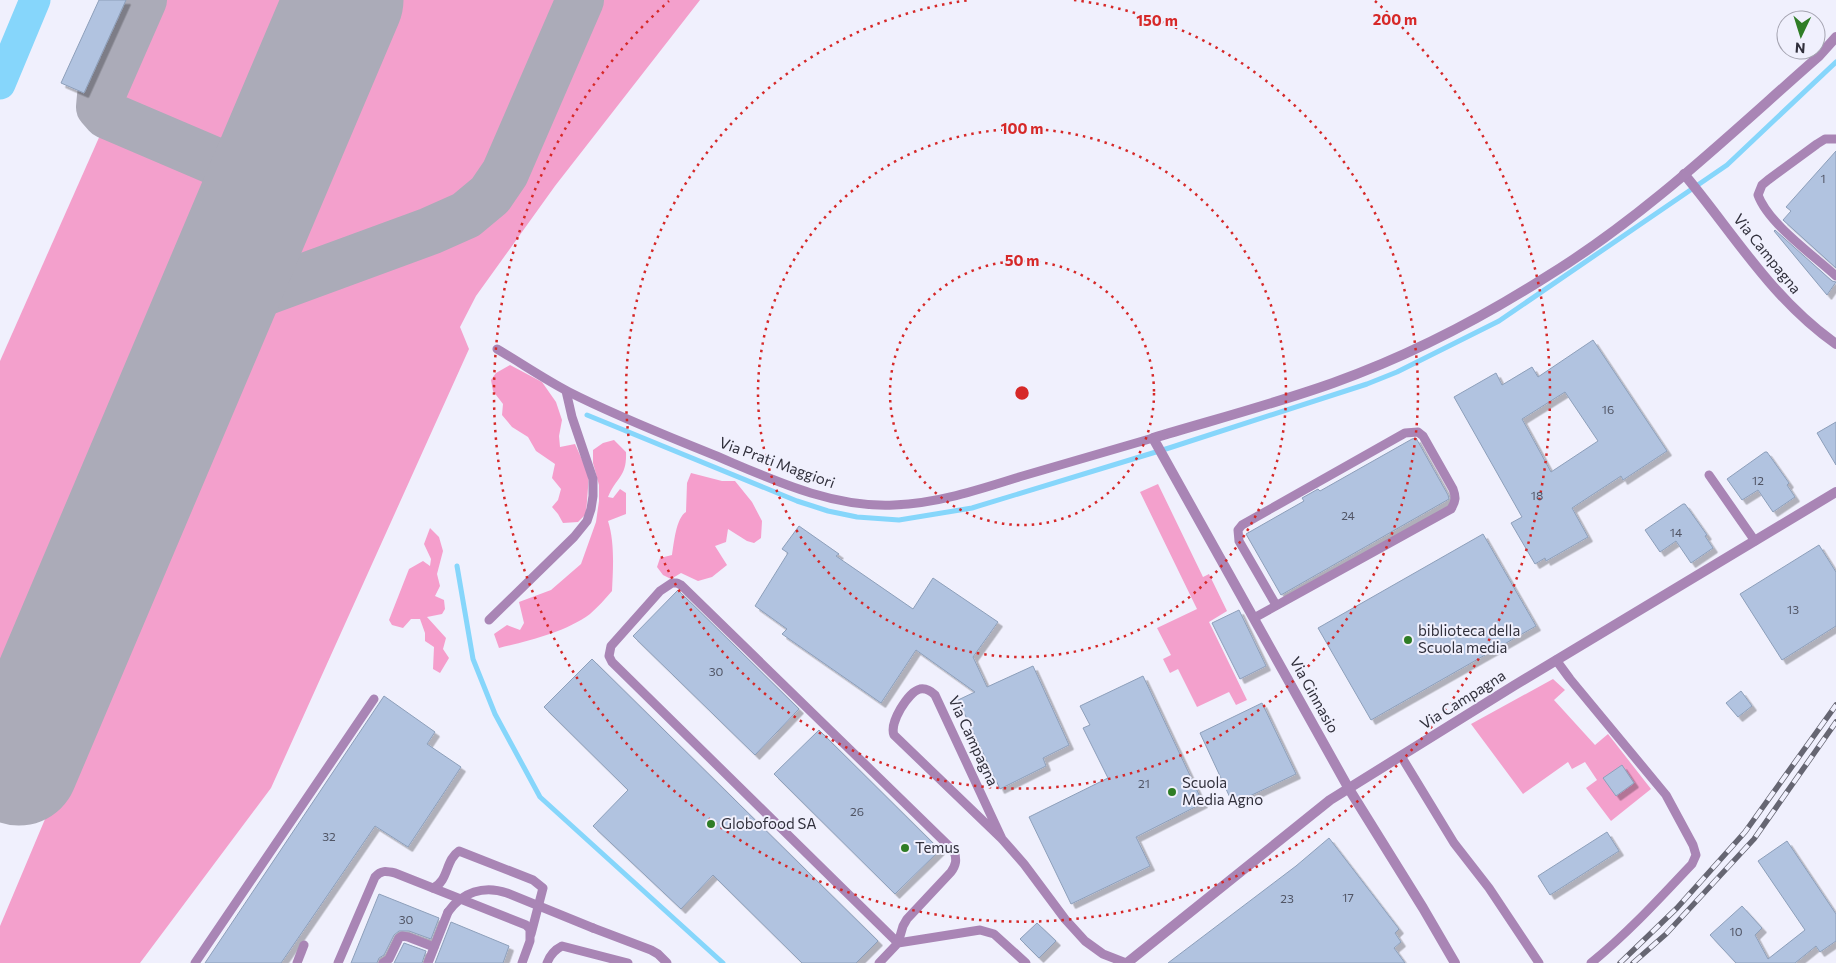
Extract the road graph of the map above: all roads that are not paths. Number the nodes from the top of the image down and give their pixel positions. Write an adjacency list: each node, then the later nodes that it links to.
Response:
1 (1836, 37): 3 (street)
2 (1836, 139): 4 (lane)
3 (1687, 178): 5 (street, Via Campagna); 8 (street)
4 (1836, 276)
5 (1836, 344)
6 (497, 349): 7 (lane, Via Prati Maggiori)
7 (566, 391): 8 (lane, Via Prati Maggiori); 14 (lane)
8 (1153, 438): 13 (street, Via Ginnasio)
9 (1708, 475): 11 (lane)
10 (1836, 492): 11 (street, Via Campagna)
11 (1755, 541): 15 (street, Via Campagna)
12 (1276, 605): 12 (lane); 13 (lane)
13 (1254, 618): 18 (street, Via Ginnasio)
14 (489, 620)
15 (1556, 660): 17 (street, Via Campagna); 39 (lane)
16 (374, 699): 25 (lane)
17 (1402, 756): 18 (street, Via Campagna); 38 (lane)
18 (1349, 788): 36 (street, Via Campagna); 37 (street, Via Ginnasio)
19 (1002, 839): 19 (lane, Via Campagna); 36 (lane, Via Campagna)
20 (433, 888): 21 (lane); 21 (lane); 27 (lane)
21 (531, 934): 30 (lane)
22 (898, 943): 22 (lane); 34 (lane); 35 (lane)
23 (304, 945): 26 (lane)
24 (434, 947): 28 (lane); 29 (lane); 33 (lane, bridge)
25 (195, 963)
26 (297, 963)
27 (338, 963)
28 (383, 963)
29 (428, 963)
30 (522, 963)
31 (546, 963): 32 (lane)
32 (628, 963)
33 (667, 963)
34 (879, 963)
35 (1026, 963)
36 (1127, 963)
37 (1455, 963)
38 (1539, 963)
39 (1591, 963)

